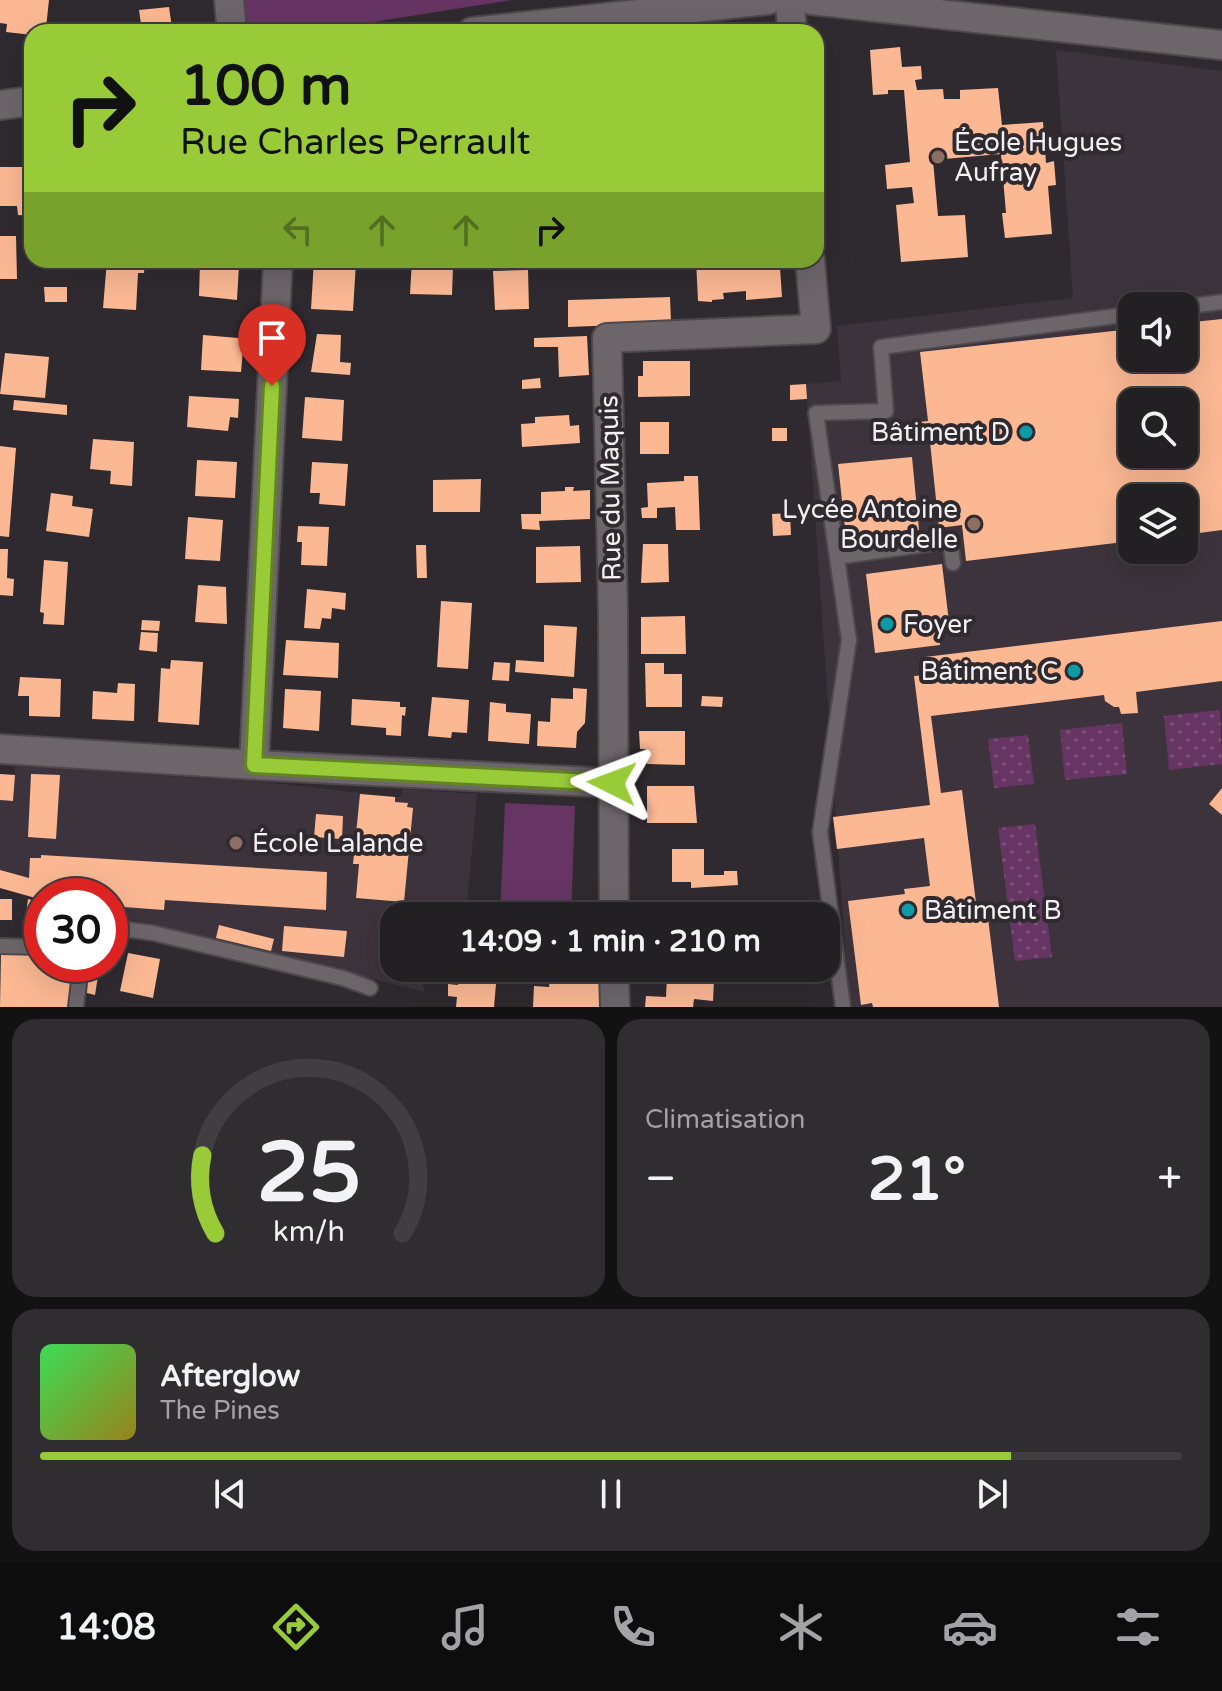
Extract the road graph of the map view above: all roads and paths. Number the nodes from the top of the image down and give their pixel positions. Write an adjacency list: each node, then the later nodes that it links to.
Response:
1 (229, 0): 5 (street)
2 (768, 0): 6 (street)
3 (790, 0): 7 (street)
4 (811, 0): 8 (street)
5 (231, 24)
6 (546, 24)
7 (792, 24)
8 (1222, 45)
9 (24, 102): 10 (street)
10 (0, 105)
11 (278, 268): 19 (street)
12 (811, 268): 20 (street, Rue du Maquis)
13 (1222, 302): 14 (lane)
14 (1198, 305)
15 (1118, 316): 16 (lane)
16 (837, 557): 17 (lane); 30 (lane)
17 (953, 563)
18 (0, 749): 19 (street)
19 (254, 765): 20 (street)
20 (612, 783): 21 (street, Rue du Maquis)
21 (614, 902)
22 (128, 930): 27 (lane)
23 (0, 946): 24 (lane)
24 (24, 947)
25 (79, 982): 28 (lane)
26 (614, 982): 29 (street)
27 (370, 988)
28 (76, 1007)
29 (615, 1007)
30 (843, 1007)

